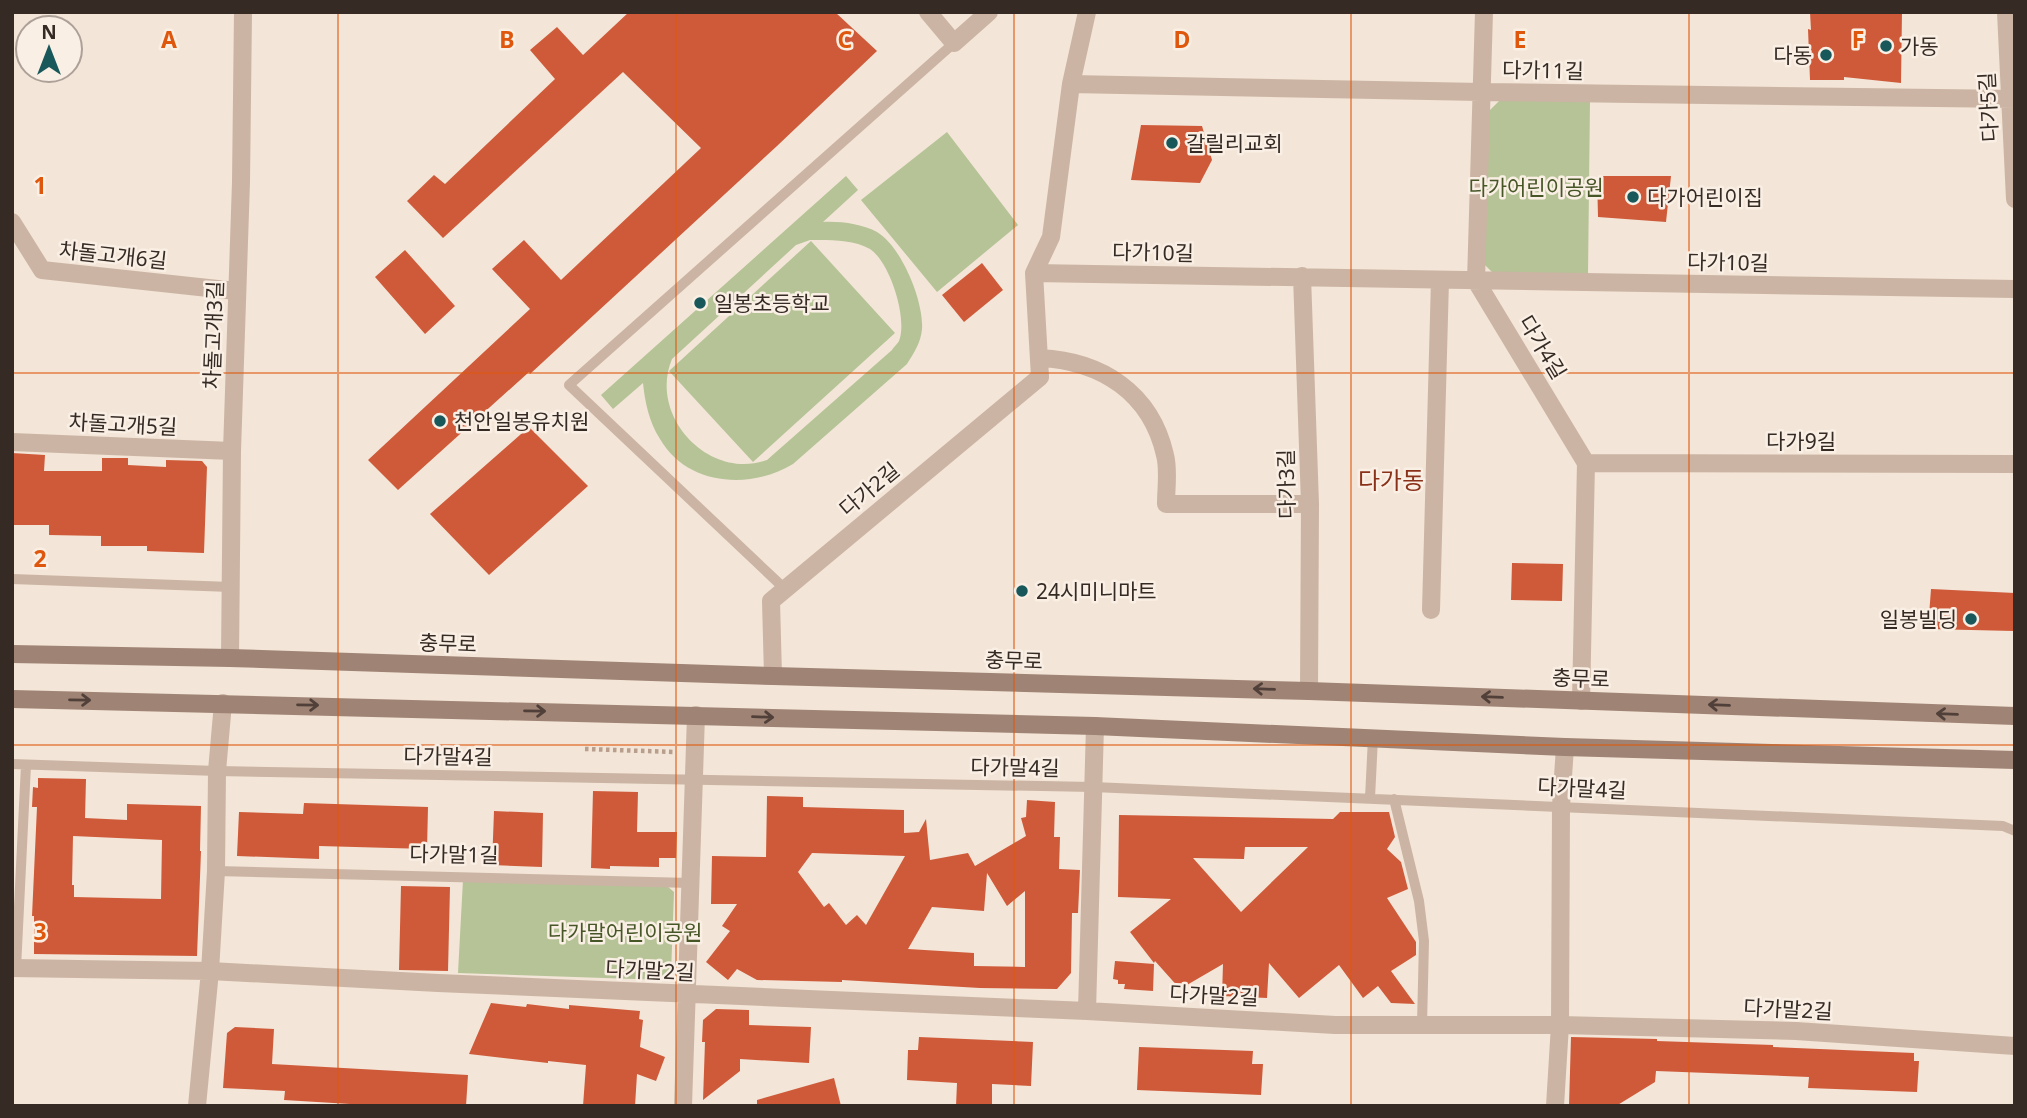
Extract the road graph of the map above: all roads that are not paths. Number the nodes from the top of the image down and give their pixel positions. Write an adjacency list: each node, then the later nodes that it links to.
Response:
1 (243, 12): 18 (street, 차돌고개3길)
2 (928, 12): 7 (street)
3 (989, 12): 7 (street)
4 (1087, 12): 8 (street, 다가2길)
5 (1484, 12): 9 (street)
6 (2006, 12): 10 (street, 다가5길)
7 (954, 43): 27 (lane)
8 (1072, 84): 9 (street, 다가11길); 13 (street, 다가2길)
9 (1481, 92): 10 (street, 다가11길); 16 (street)
10 (2012, 99): 11 (street, 다가5길)
11 (2015, 200)
12 (12, 222): 18 (street, 차돌고개6길)
13 (1034, 273): 14 (street, 다가10길); 19 (street, 다가2길)
14 (1302, 276): 15 (street, 다가10길); 24 (street, 다가3길)
15 (1440, 280): 16 (street, 다가10길); 28 (street)
16 (1476, 281): 17 (street, 다가10길); 22 (street, 다가4길)
17 (2015, 289)
18 (236, 291): 21 (street, 차돌고개3길)
19 (1040, 358): 24 (street); 27 (street, 다가2길)
20 (12, 442): 21 (street, 차돌고개5길)
21 (232, 451): 26 (street, 차돌고개3길)
22 (1586, 463): 23 (street, 다가9길); 34 (street)
23 (2015, 464)
24 (1310, 504): 32 (street, 다가3길)
25 (12, 579): 26 (lane)
26 (231, 587): 30 (street, 차돌고개3길)
27 (785, 589): 31 (street, 다가2길)
28 (1432, 610)
29 (12, 654): 30 (main road, 충무로)
30 (230, 658): 31 (main road, 충무로)
31 (773, 676): 32 (main road, 충무로, one-way to 31)
32 (1309, 691): 34 (main road, 충무로, one-way to 32)
33 (12, 699): 35 (main road, one-way to 35)
34 (1581, 701): 37 (main road, 충무로, one-way to 34)
35 (223, 703): 36 (main road, one-way to 36); 44 (street)
36 (696, 715): 38 (main road, one-way to 38); 45 (street)
37 (2015, 716)
38 (1094, 726): 39 (main road); 46 (street)
39 (1373, 738): 40 (main road); 47 (lane)
40 (1565, 747): 41 (main road); 49 (street)
41 (2015, 760)
42 (12, 764): 43 (lane, 다가말4길)
43 (26, 765): 44 (lane, 다가말4길); 53 (lane, 다가말2길)
44 (217, 771): 45 (lane, 다가말4길); 51 (street)
45 (695, 780): 46 (lane, 다가말4길); 52 (street)
46 (1093, 787): 47 (lane, 다가말4길); 56 (street)
47 (1370, 798): 48 (lane, 다가말4길)
48 (1394, 799): 49 (lane, 다가말4길); 57 (lane)
49 (1562, 806): 50 (lane, 다가말4길); 58 (street)
50 (2015, 831)
51 (216, 871): 52 (lane, 다가말1길); 54 (street)
52 (691, 883): 55 (street)
53 (14, 968): 54 (street, 다가말2길)
54 (210, 971): 55 (street, 다가말2길); 60 (street)
55 (686, 994): 56 (street, 다가말2길); 61 (street)
56 (1087, 1011): 57 (street, 다가말2길)
57 (1422, 1025): 58 (street, 다가말2길)
58 (1560, 1025): 59 (street, 다가말2길); 62 (street)
59 (2015, 1045)
60 (197, 1106)
61 (683, 1106)
62 (1555, 1106)

